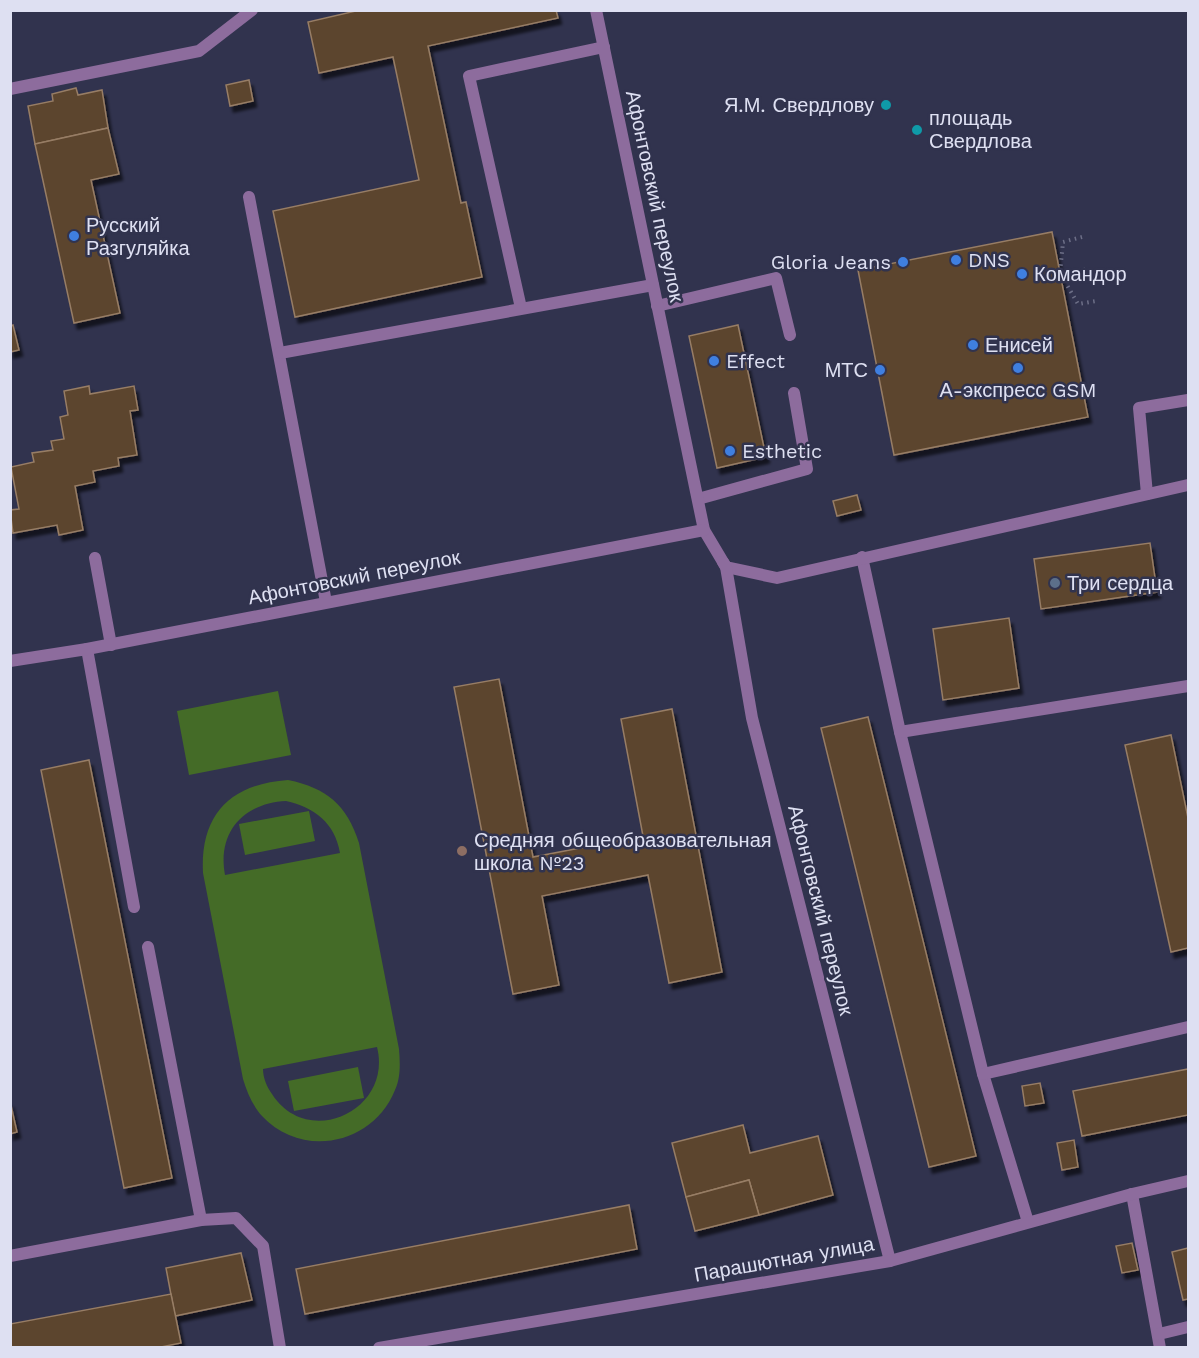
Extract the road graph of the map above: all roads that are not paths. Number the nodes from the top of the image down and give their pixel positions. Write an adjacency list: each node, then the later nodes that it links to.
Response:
1 (252, 10): 4 (street)
2 (596, 10): 3 (street, Афонтовский переулок)
3 (604, 47): 6 (street, Афонтовский переулок); 8 (street)
4 (10, 89)
5 (249, 197): 10 (street)
6 (653, 285): 7 (street, Афонтовский переулок); 8 (street)
7 (657, 306): 9 (street); 15 (street, Афонтовский переулок)
8 (521, 308): 10 (street)
9 (790, 336)
10 (280, 353): 20 (street)
11 (794, 393): 15 (street)
12 (1188, 400): 14 (street)
13 (1188, 485): 14 (street)
14 (1148, 494): 17 (street)
15 (698, 499): 16 (street, Афонтовский переулок)
16 (704, 530): 19 (street, Афонтовский переулок); 20 (street, Афонтовский переулок)
17 (862, 557): 19 (street); 25 (street)
18 (95, 558): 21 (street)
19 (726, 567): 35 (street, Афонтовский переулок)
20 (326, 602): 21 (street, Афонтовский переулок)
21 (111, 645): 22 (street, Афонтовский переулок)
22 (87, 649): 23 (street, Афонтовский переулок); 26 (street)
23 (10, 661)
24 (1188, 686): 25 (street)
25 (900, 732): 29 (street)
26 (134, 907)
27 (148, 947): 32 (street)
28 (1188, 1028): 29 (street)
29 (983, 1074): 33 (street)
30 (1188, 1180): 31 (street, Парашютная улица)
31 (1132, 1194): 33 (street, Парашютная улица); 37 (street)
32 (201, 1220): 34 (street); 38 (street)
33 (1028, 1222): 35 (street, Парашютная улица)
34 (10, 1256)
35 (890, 1261): 39 (street, Парашютная улица)
36 (1188, 1327): 37 (street)
37 (1159, 1334): 40 (street)
38 (280, 1347)
39 (380, 1347)
40 (1160, 1347)

